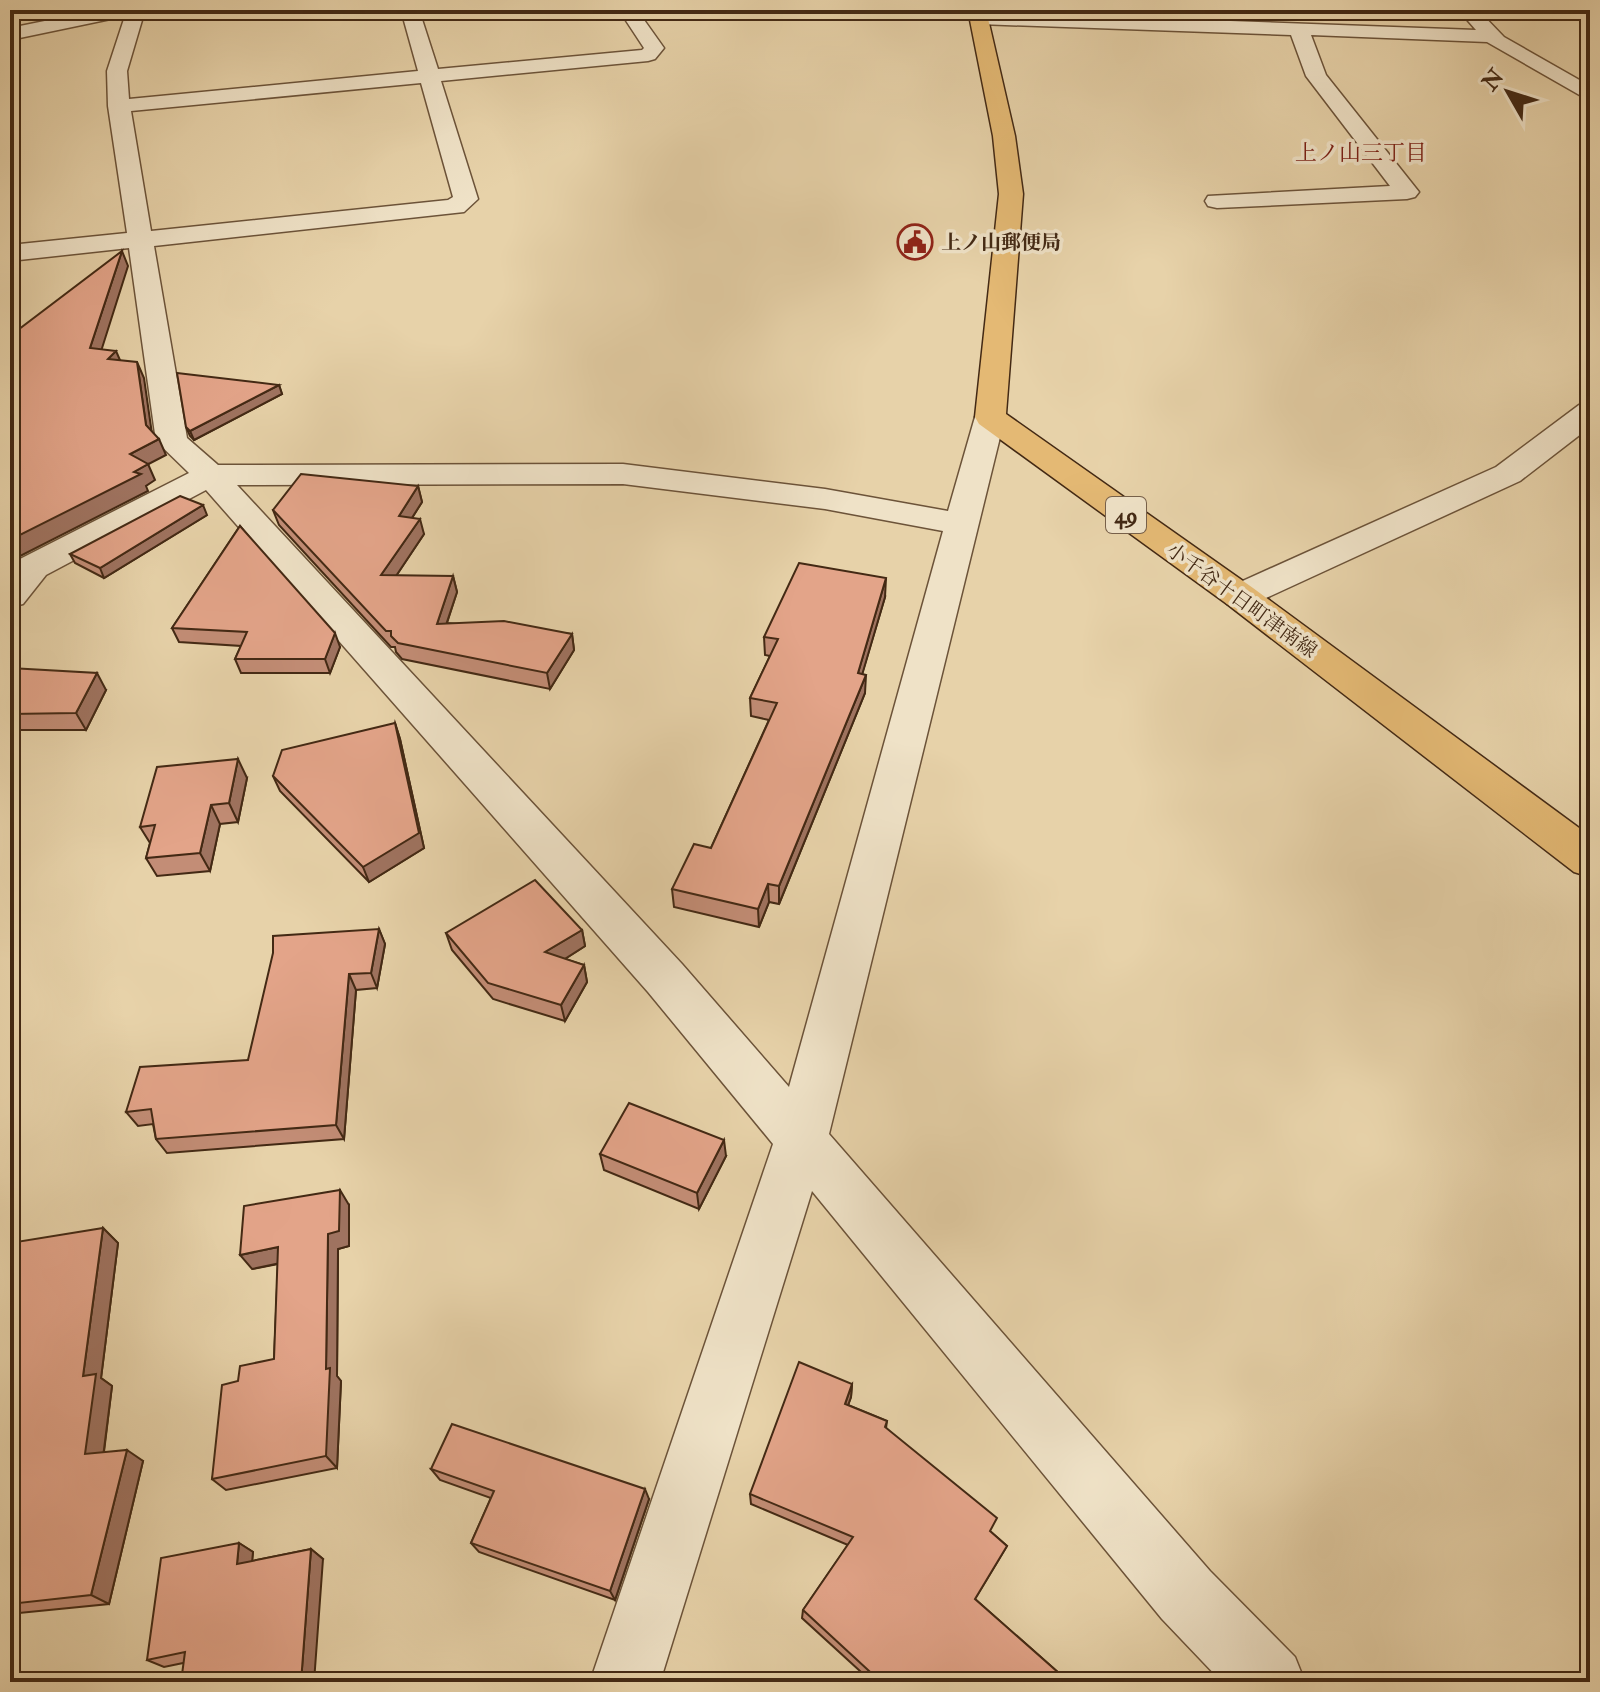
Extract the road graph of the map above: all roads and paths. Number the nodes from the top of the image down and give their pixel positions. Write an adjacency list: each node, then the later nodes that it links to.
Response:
1 (126, 10): 8 (street)
2 (136, 10): 12 (street)
3 (410, 10): 10 (street)
4 (628, 10): 10 (street)
5 (1467, 10): 9 (street)
6 (978, 14): 7 (street); 17 (main road)
7 (1299, 29): 9 (street); 13 (street)
8 (10, 34)
9 (1490, 36): 11 (street)
10 (429, 75): 12 (street); 14 (street)
11 (1590, 95)
12 (119, 106): 14 (street)
13 (1217, 201)
14 (142, 238): 15 (street); 18 (street)
15 (10, 253)
16 (1590, 412): 21 (street)
17 (990, 417): 19 (street); 21 (main road, 小千谷十日町津南線 / 49)
18 (210, 475): 19 (street); 20 (street); 23 (street)
19 (961, 524): 23 (street)
20 (10, 596)
21 (1240, 596): 22 (main road, 小千谷十日町津南線 / 49)
22 (1590, 860)
23 (802, 1137): 24 (street); 25 (street)
24 (625, 1682)
25 (1270, 1682)

